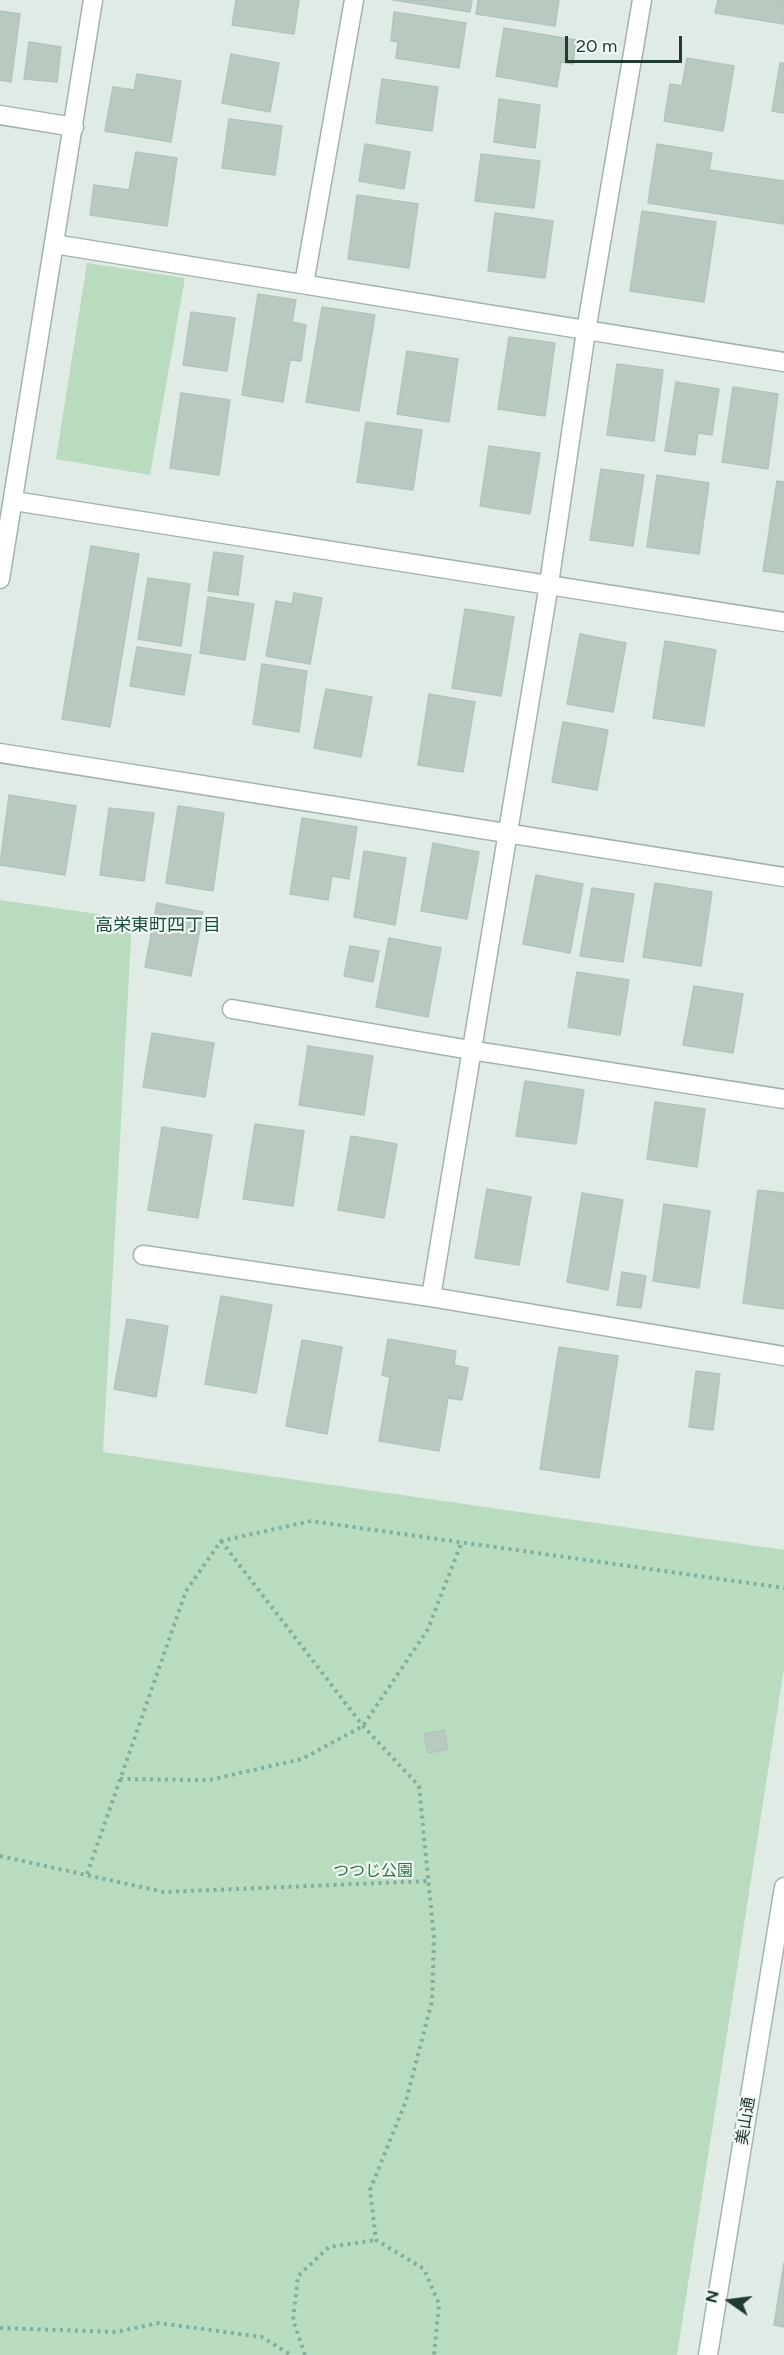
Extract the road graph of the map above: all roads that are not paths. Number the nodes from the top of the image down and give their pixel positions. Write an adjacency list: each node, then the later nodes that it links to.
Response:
1 (93, 0): 5 (street)
2 (354, 0): 7 (street)
3 (642, 0): 8 (street)
4 (0, 115): 5 (street)
5 (74, 127): 6 (street)
6 (54, 244): 7 (street); 10 (street)
7 (304, 284): 8 (street)
8 (585, 331): 9 (street); 12 (street)
9 (784, 362)
10 (14, 501): 11 (street); 12 (street)
11 (0, 579)
12 (549, 584): 13 (street); 15 (street)
13 (784, 622)
14 (0, 753): 15 (street)
15 (508, 832): 16 (street); 18 (street)
16 (784, 877)
17 (232, 1009): 18 (street)
18 (470, 1050): 19 (street); 21 (street)
19 (784, 1099)
20 (143, 1255): 21 (street)
21 (431, 1297): 22 (street)
22 (784, 1356)
23 (784, 1887): 24 (street, 美山通)
24 (708, 2355)

